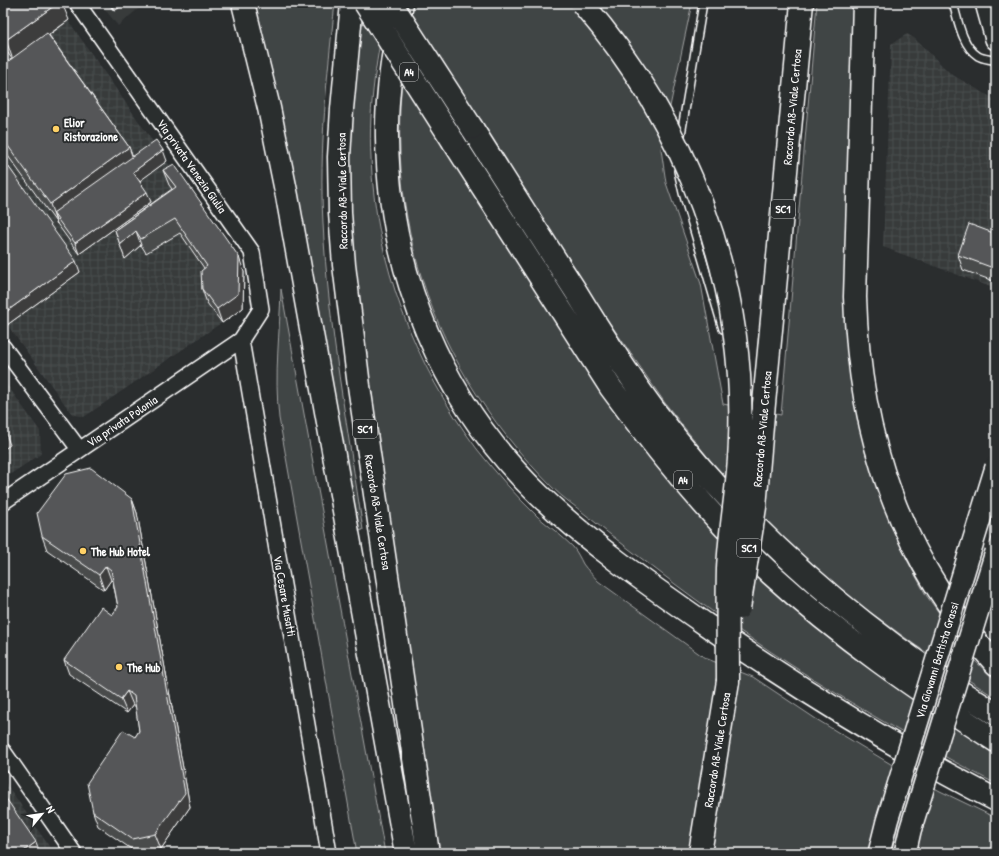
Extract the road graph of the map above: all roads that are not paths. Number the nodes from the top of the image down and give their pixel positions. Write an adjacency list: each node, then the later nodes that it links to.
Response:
1 (77, 3): 16 (street, Via privata Venezia Giulia)
2 (242, 3): 30 (highway)
3 (352, 3): 31 (highway, Raccordo A8-Viale Certosa / SC1)
4 (365, 3): 25 (highway, A4, bridge)
5 (391, 3): 24 (highway, A4, bridge)
6 (402, 3): 27 (highway)
7 (582, 3): 23 (highway, bridge)
8 (704, 3): 15 (lane)
9 (802, 3): 23 (highway, Raccordo A8-Viale Certosa / SC1, bridge)
10 (864, 3): 22 (highway)
11 (953, 3): 14 (lane)
12 (986, 3): 13 (main road)
13 (996, 39)
14 (996, 61)
15 (723, 329)
16 (241, 340): 18 (street, Via privata Polonia); 29 (street, Via Cesare Musatti)
17 (3, 347): 18 (street)
18 (79, 449): 20 (street, Via privata Polonia)
19 (996, 467): 33 (main road, Via Giovanni Battista Grassi, bridge)
20 (3, 502)
21 (996, 552): 34 (main road, Via Giovanni Battista Grassi, bridge)
22 (996, 664)
23 (728, 681): 32 (highway, Raccordo A8-Viale Certosa / SC1)
24 (996, 714)
25 (996, 741)
26 (3, 751): 28 (street)
27 (996, 800)
28 (74, 853)
29 (329, 853)
30 (406, 853)
31 (428, 853)
32 (700, 853)
33 (880, 853)
34 (905, 853)

